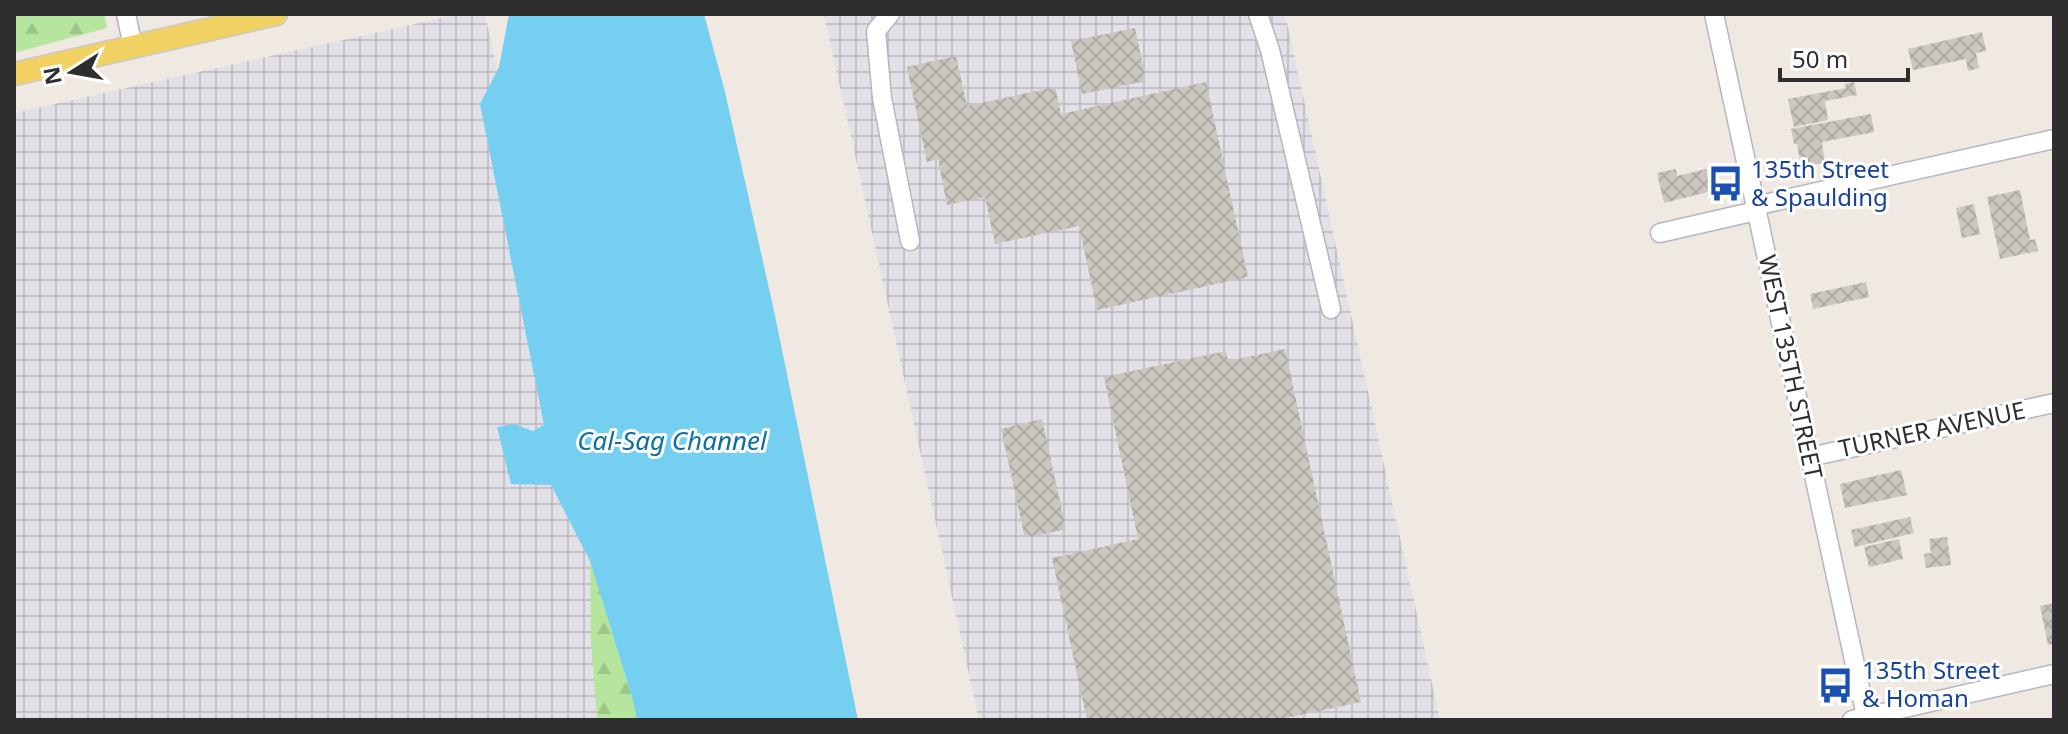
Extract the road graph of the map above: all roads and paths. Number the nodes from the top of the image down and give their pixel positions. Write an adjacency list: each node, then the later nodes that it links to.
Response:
1 (126, 14): 6 (street)
2 (276, 14): 6 (main road)
3 (890, 14): 11 (street)
4 (1258, 14): 12 (street)
5 (1714, 14): 9 (street, WEST 135TH STREET)
6 (133, 47): 7 (main road)
7 (14, 74)
8 (2054, 139): 9 (street)
9 (1756, 209): 10 (street); 14 (street, WEST 135TH STREET)
10 (1660, 233)
11 (910, 241)
12 (1331, 309)
13 (2054, 403): 14 (street, TURNER AVENUE)
14 (1810, 457): 16 (street, WEST 135TH STREET)
15 (2054, 674): 16 (street)
16 (1862, 719)

